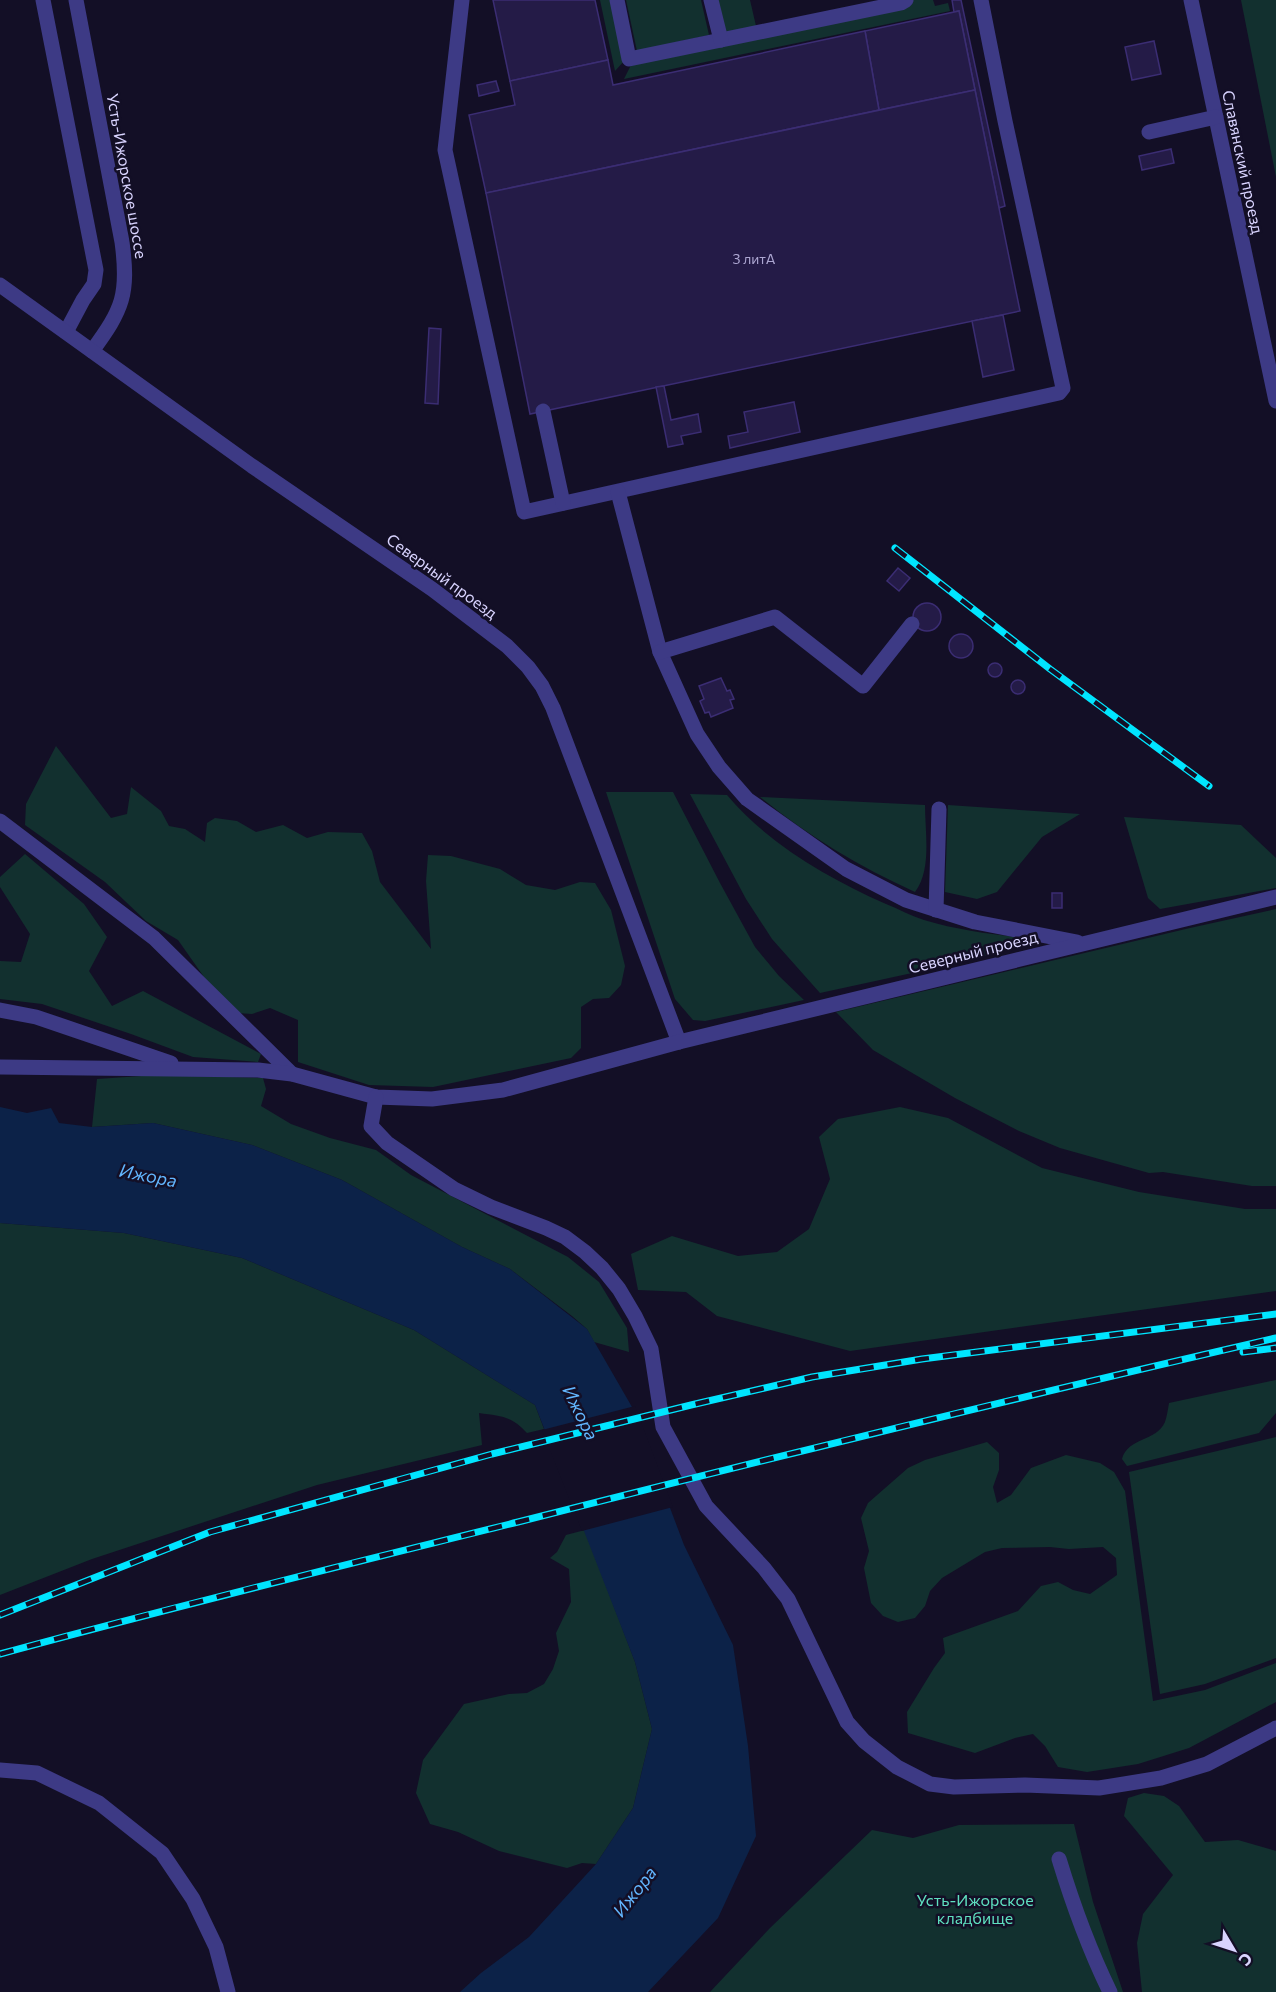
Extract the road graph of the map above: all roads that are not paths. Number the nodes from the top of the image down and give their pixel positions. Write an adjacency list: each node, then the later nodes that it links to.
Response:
1 (43, 0): 13 (street)
2 (76, 0): 16 (street, Усть-Ижорское шоссе)
3 (462, 0): 20 (street)
4 (617, 0): 9 (street)
5 (711, 0): 9 (street)
6 (906, 0): 9 (street)
7 (981, 0): 19 (street)
8 (1191, 0): 10 (street, Славянский проезд)
9 (721, 40)
10 (1215, 117): 11 (street); 17 (street, Славянский проезд)
11 (1149, 132)
12 (0, 285): 14 (street, Северный проезд)
13 (83, 300): 14 (street); 15 (street)
14 (43, 316): 15 (street, Северный проезд)
15 (66, 332): 16 (street, Северный проезд)
16 (92, 351): 29 (street, Северный проезд)
17 (1276, 401)
18 (543, 411): 20 (street)
19 (618, 492): 20 (street); 22 (street)
20 (563, 503)
21 (912, 624): 22 (street)
22 (660, 652): 26 (street)
23 (939, 809): 26 (street)
24 (2, 826): 32 (street)
25 (1276, 897): 27 (street, Северный проезд)
26 (936, 910): 27 (street)
27 (1083, 943): 29 (street, Северный проезд)
28 (0, 1010): 31 (street)
29 (679, 1042): 33 (street, Северный проезд)
30 (0, 1068): 31 (street, Северный проезд)
31 (185, 1068): 32 (street, Северный проезд)
32 (292, 1074): 33 (street, Северный проезд)
33 (376, 1097): 34 (street)
34 (1276, 1728)
35 (0, 1770): 37 (street)
36 (1059, 1859): 38 (street)
37 (228, 1992)
38 (1110, 1992)

